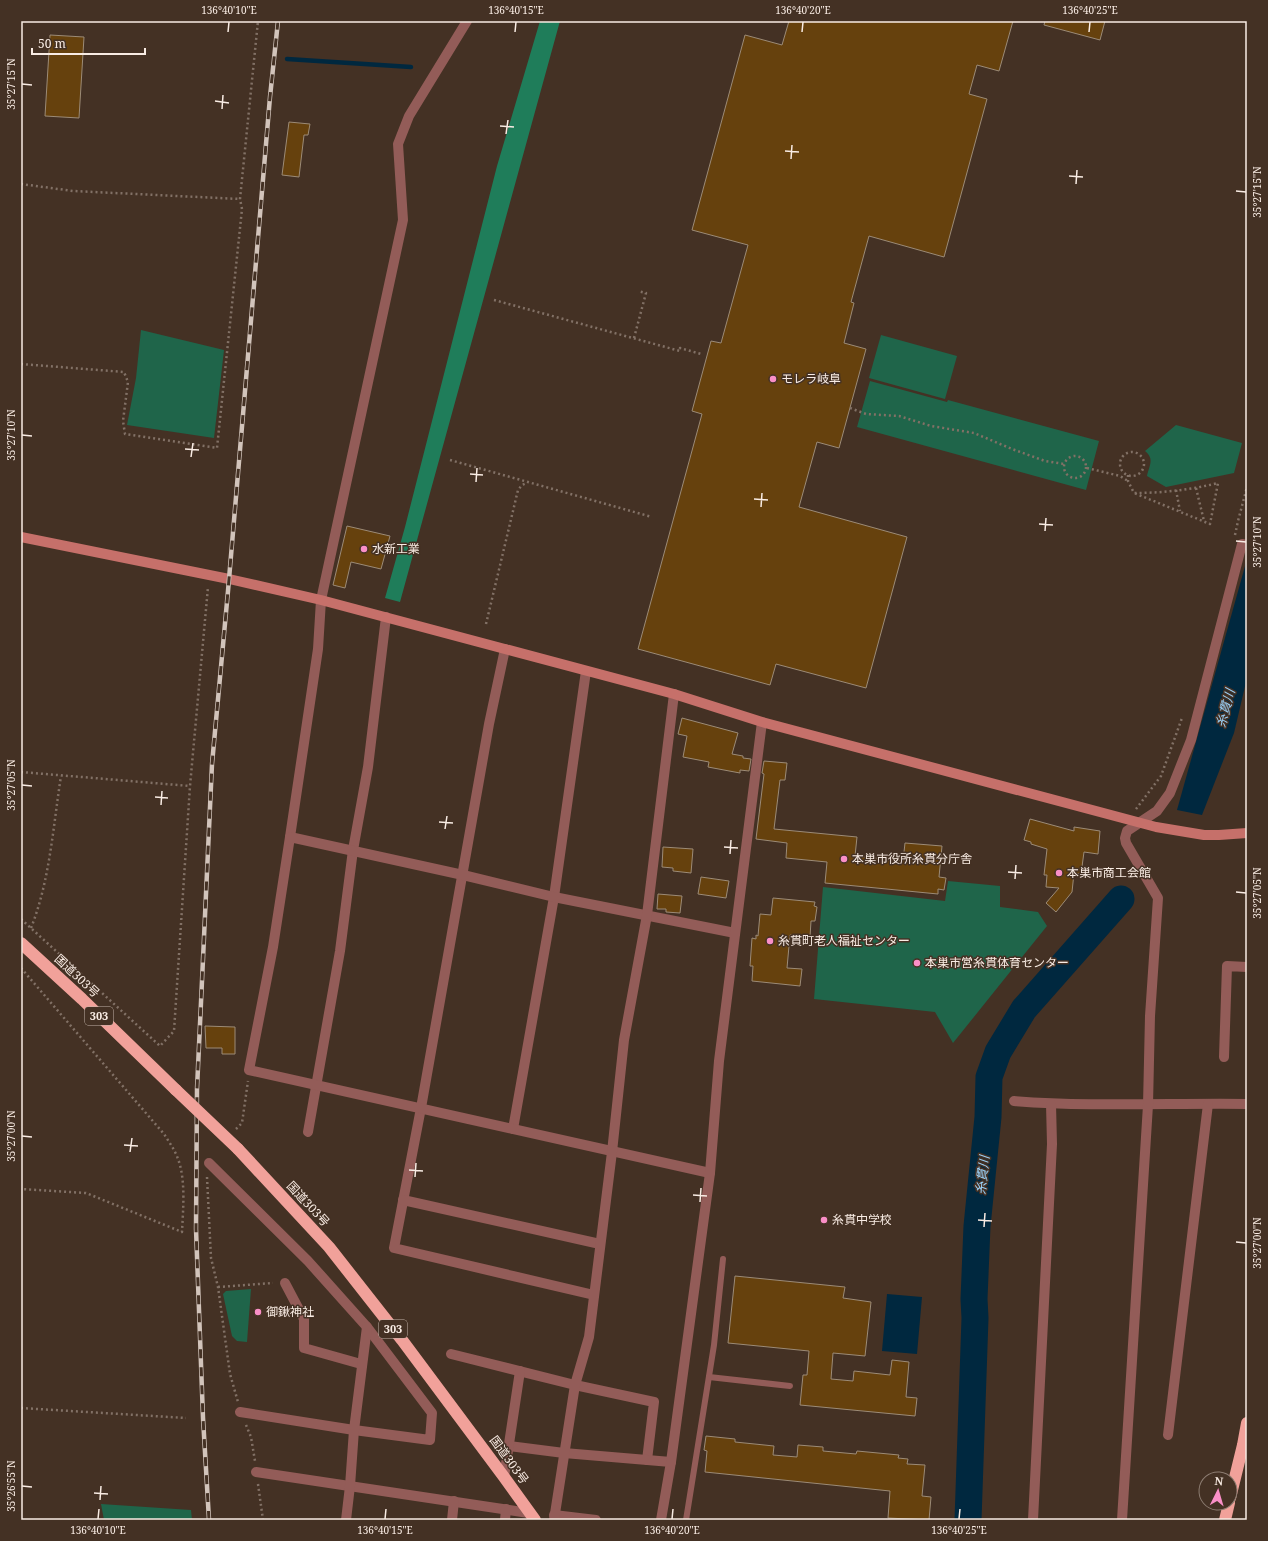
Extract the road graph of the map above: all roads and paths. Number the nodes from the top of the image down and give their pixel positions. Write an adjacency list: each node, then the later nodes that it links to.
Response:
1 (258, 21): 4 (path)
2 (467, 21): 28 (street)
3 (21, 184): 4 (path)
4 (240, 199): 9 (path)
5 (638, 291): 7 (path)
6 (494, 300): 7 (path)
7 (634, 338): 8 (path)
8 (701, 354)
9 (21, 364)
10 (850, 408): 12 (path)
11 (450, 460): 16 (path)
12 (1064, 464): 13 (path); 13 (path)
13 (1087, 468): 15 (path)
14 (1128, 475): 14 (path); 15 (path)
15 (1128, 481): 20 (path)
16 (527, 482): 22 (path); 30 (path)
17 (1247, 487): 25 (path)
18 (1196, 488): 19 (path); 23 (path); 23 (path)
19 (1176, 490): 20 (path); 21 (path)
20 (1134, 493): 21 (path)
21 (1180, 512): 23 (path)
22 (652, 517)
23 (1204, 521)
24 (21, 537): 28 (street)
25 (1234, 542)
26 (1247, 545): 40 (street)
27 (208, 587): 38 (path)
28 (321, 600): 29 (street); 42 (street)
29 (386, 617): 31 (street); 43 (street)
30 (486, 624)
31 (505, 649): 32 (street); 44 (street)
32 (586, 671): 33 (street); 45 (street)
33 (674, 694): 35 (street); 46 (street)
34 (1183, 717): 39 (path)
35 (762, 722): 40 (street); 49 (street)
36 (21, 772): 37 (path)
37 (61, 776): 38 (path); 48 (path)
38 (190, 786): 48 (path)
39 (1134, 811)
40 (1139, 822): 41 (street); 59 (street)
41 (1247, 833)
42 (290, 837): 43 (street); 54 (street)
43 (353, 850): 44 (street); 54 (street)
44 (462, 875): 45 (street); 60 (street)
45 (554, 897): 46 (street); 61 (street)
46 (647, 915): 49 (street); 63 (street)
47 (21, 919): 48 (path)
48 (31, 928)
49 (735, 933): 65 (street)
50 (21, 943): 93 (highway, 国道303号 / 303, bridge)
51 (1247, 967): 53 (street)
52 (21, 968): 66 (path)
53 (1224, 1057)
54 (317, 1086): 60 (street); 62 (street)
55 (1014, 1101): 56 (street)
56 (1051, 1104): 59 (street); 105 (street)
57 (1208, 1104): 58 (street); 59 (street); 85 (street)
58 (1247, 1104)
59 (1148, 1105): 106 (street)
60 (421, 1108): 61 (street); 67 (street)
61 (513, 1129): 63 (street)
62 (308, 1132)
63 (612, 1152): 65 (street); 68 (street)
64 (209, 1163): 73 (street)
65 (710, 1173): 90 (street)
66 (21, 1189)
67 (403, 1200): 68 (street); 72 (street)
68 (600, 1244): 72 (street)
69 (723, 1258): 77 (lane)
70 (285, 1283): 71 (path); 75 (street)
71 (218, 1287)
72 (594, 1295): 78 (street)
73 (367, 1327): 75 (street); 84 (street)
74 (451, 1354): 76 (street)
75 (361, 1364): 84 (street)
76 (520, 1372): 78 (street); 86 (street)
77 (709, 1377): 79 (lane); 104 (lane)
78 (575, 1385): 88 (street); 89 (street)
79 (790, 1386)
80 (21, 1408): 82 (path)
81 (240, 1412): 84 (street)
82 (186, 1418)
83 (1247, 1423): 87 (highway)
84 (354, 1430): 94 (street)
85 (1168, 1435)
86 (508, 1446): 88 (street); 93 (street)
87 (1245, 1446): 91 (highway)
88 (564, 1453): 89 (street); 98 (street)
89 (647, 1460): 90 (street)
90 (672, 1462): 103 (street)
91 (1238, 1471)
92 (256, 1472): 94 (street)
93 (504, 1477): 97 (highway, 国道303号 / 303)
94 (350, 1486): 95 (street); 99 (street)
95 (454, 1501): 96 (street); 100 (street)
96 (506, 1509): 97 (street); 101 (street)
97 (532, 1516)
98 (554, 1518): 102 (street)
99 (346, 1520)
100 (452, 1520)
101 (505, 1520)
102 (596, 1520)
103 (661, 1520)
104 (686, 1520)
105 (1034, 1520)
106 (1122, 1520)

